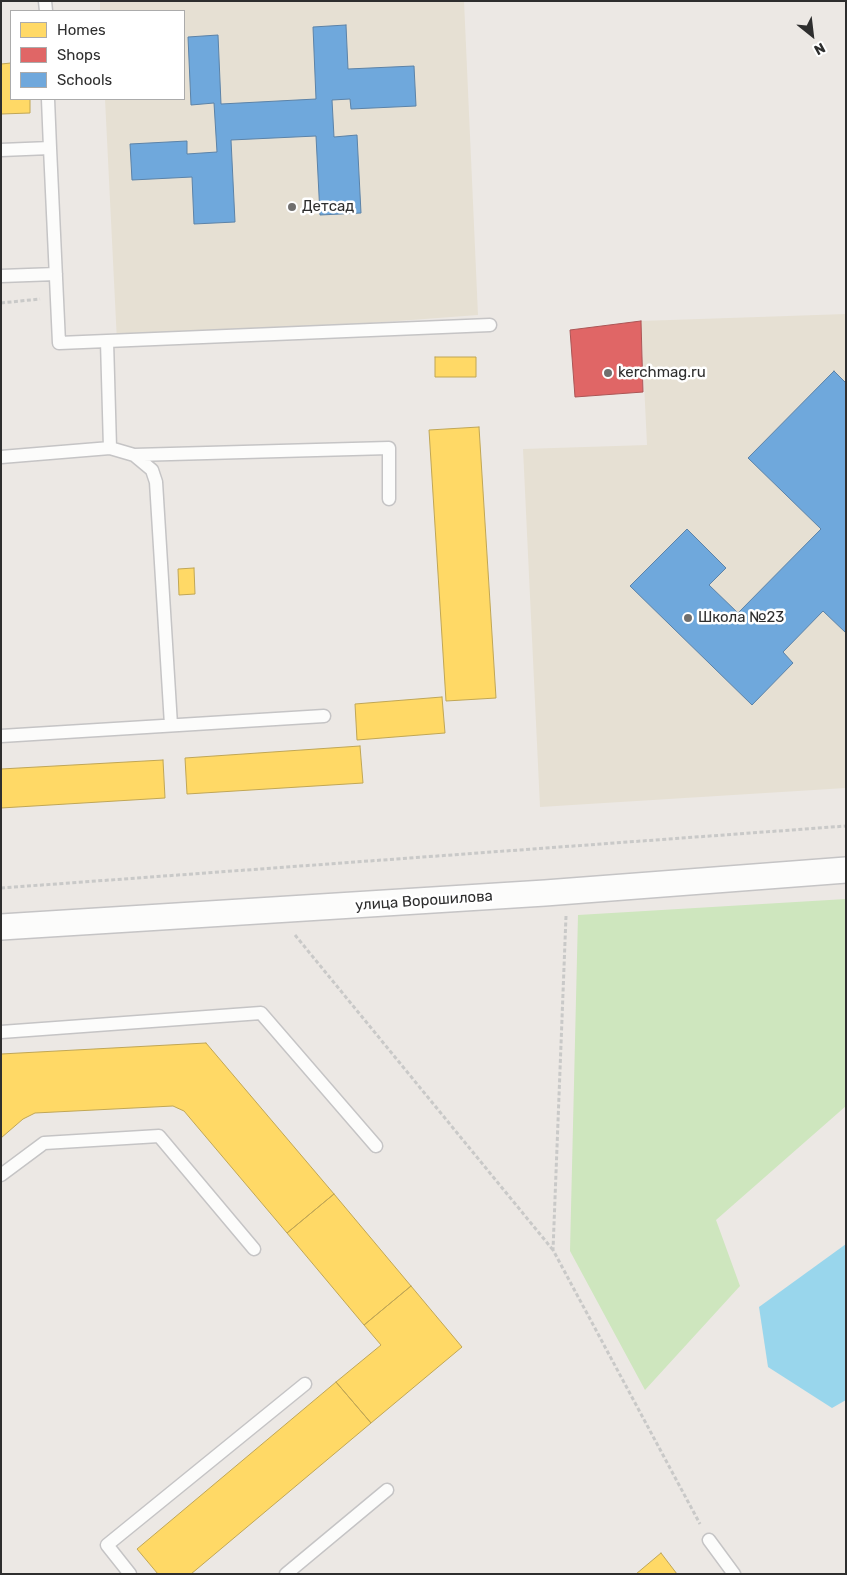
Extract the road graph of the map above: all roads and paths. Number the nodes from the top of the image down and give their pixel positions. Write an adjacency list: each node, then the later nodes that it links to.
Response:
1 (48, 100): 2 (lane)
2 (50, 148): 3 (lane); 4 (lane)
3 (1, 150)
4 (56, 274): 5 (lane); 7 (lane)
5 (1, 276)
6 (490, 325): 7 (lane)
7 (107, 341): 8 (lane)
8 (110, 448): 9 (lane); 10 (lane)
9 (134, 455): 11 (lane); 13 (lane)
10 (1, 457)
11 (390, 498)
12 (324, 716): 13 (lane)
13 (171, 725): 14 (lane)
14 (1, 736)
15 (846, 826): 17 (path)
16 (846, 870): 18 (street, улица Ворошилова)
17 (1, 888)
18 (567, 892): 19 (street, улица Ворошилова); 25 (path)
19 (1, 927)
20 (295, 936): 25 (path)
21 (1, 1032): 22 (lane)
22 (376, 1146)
23 (1, 1175): 24 (lane)
24 (254, 1249)
25 (552, 1250): 28 (path)
26 (305, 1384): 29 (lane)
27 (387, 1490): 30 (lane)
28 (709, 1540): 31 (lane)
29 (130, 1574)
30 (286, 1574)
31 (734, 1574)

